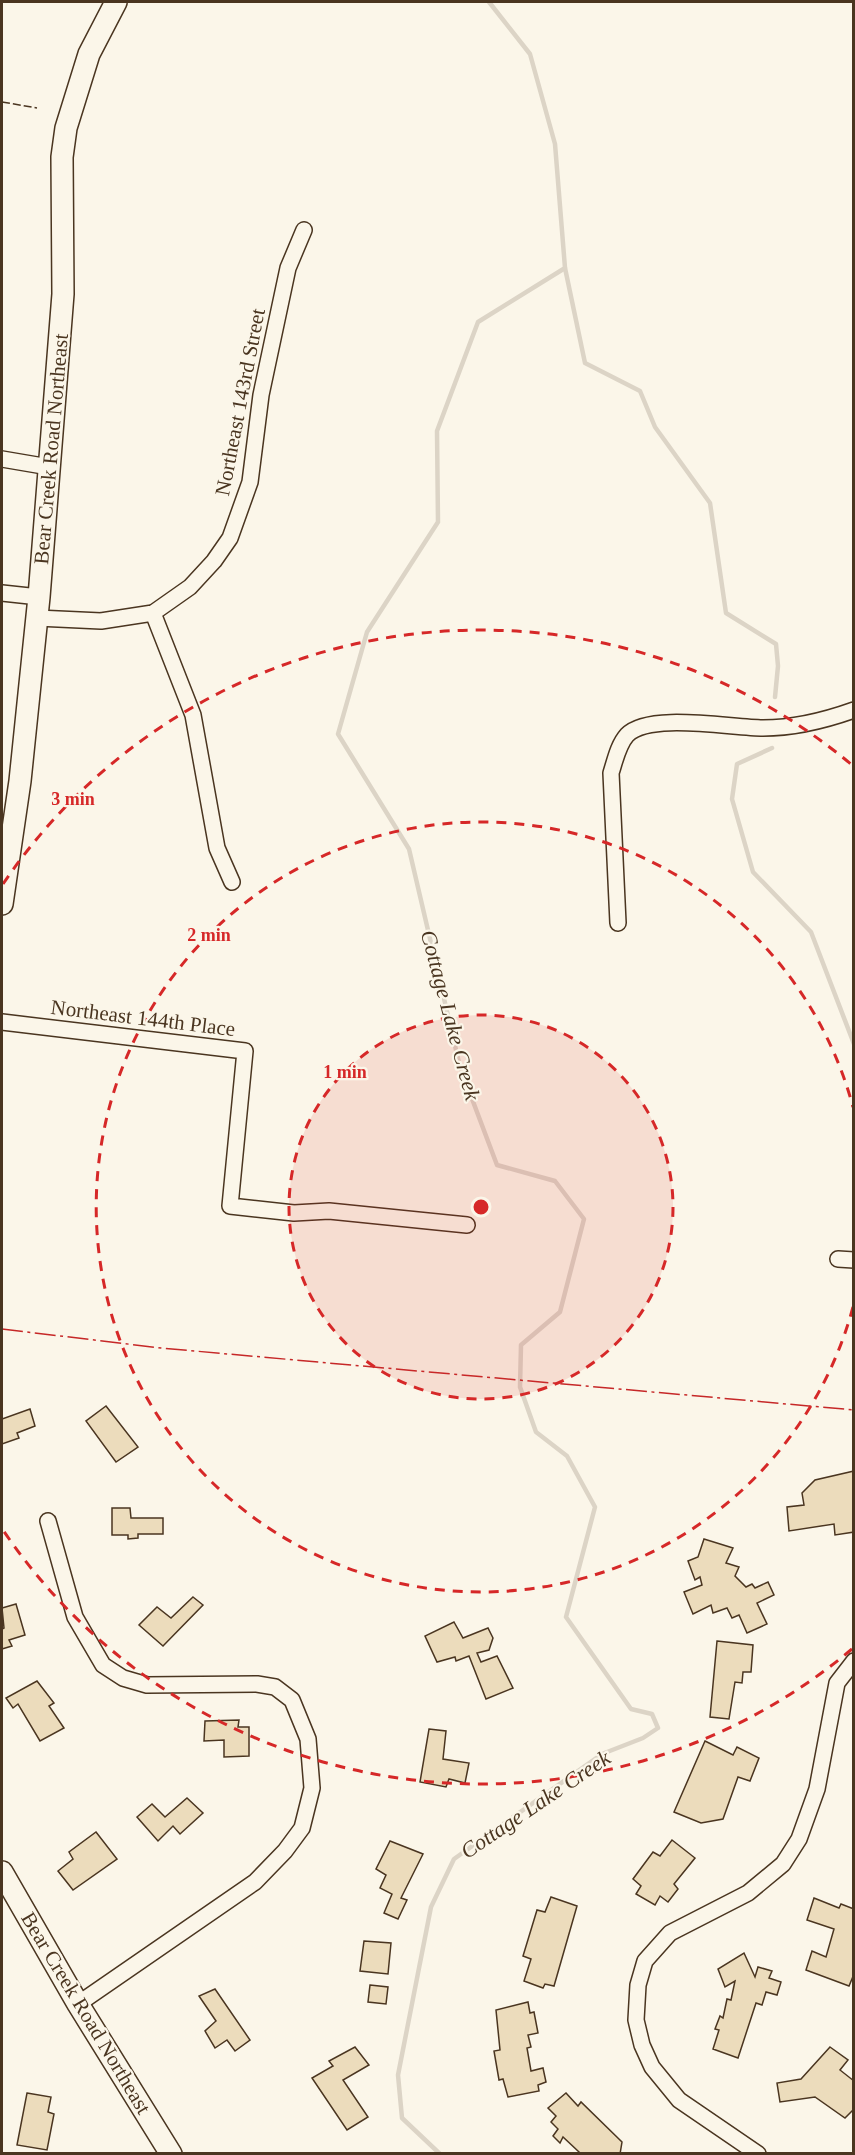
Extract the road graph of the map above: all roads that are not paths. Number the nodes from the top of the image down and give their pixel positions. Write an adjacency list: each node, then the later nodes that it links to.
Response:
1 (116, 2): 4 (street, Bear Creek Road Northeast)
2 (304, 230): 7 (street, Northeast 143rd Street)
3 (2, 459): 4 (street)
4 (49, 467): 6 (street, Bear Creek Road Northeast)
5 (2, 593): 6 (street)
6 (39, 597): 8 (street, Bear Creek Road Northeast)
7 (153, 613): 8 (street, Northeast 143rd Street); 10 (street)
8 (37, 618): 11 (street, Bear Creek Road Northeast)
9 (854, 710): 12 (street)
10 (232, 882)
11 (2, 904)
12 (618, 923)
13 (2, 1022): 14 (street, Northeast 144th Place)
14 (467, 1225)
15 (48, 1521): 18 (street)
16 (854, 1661): 20 (street)
17 (2, 1872): 18 (street, Bear Creek Road Northeast)
18 (78, 2004): 19 (street, Bear Creek Road Northeast)
19 (171, 2154)
20 (758, 2154)

